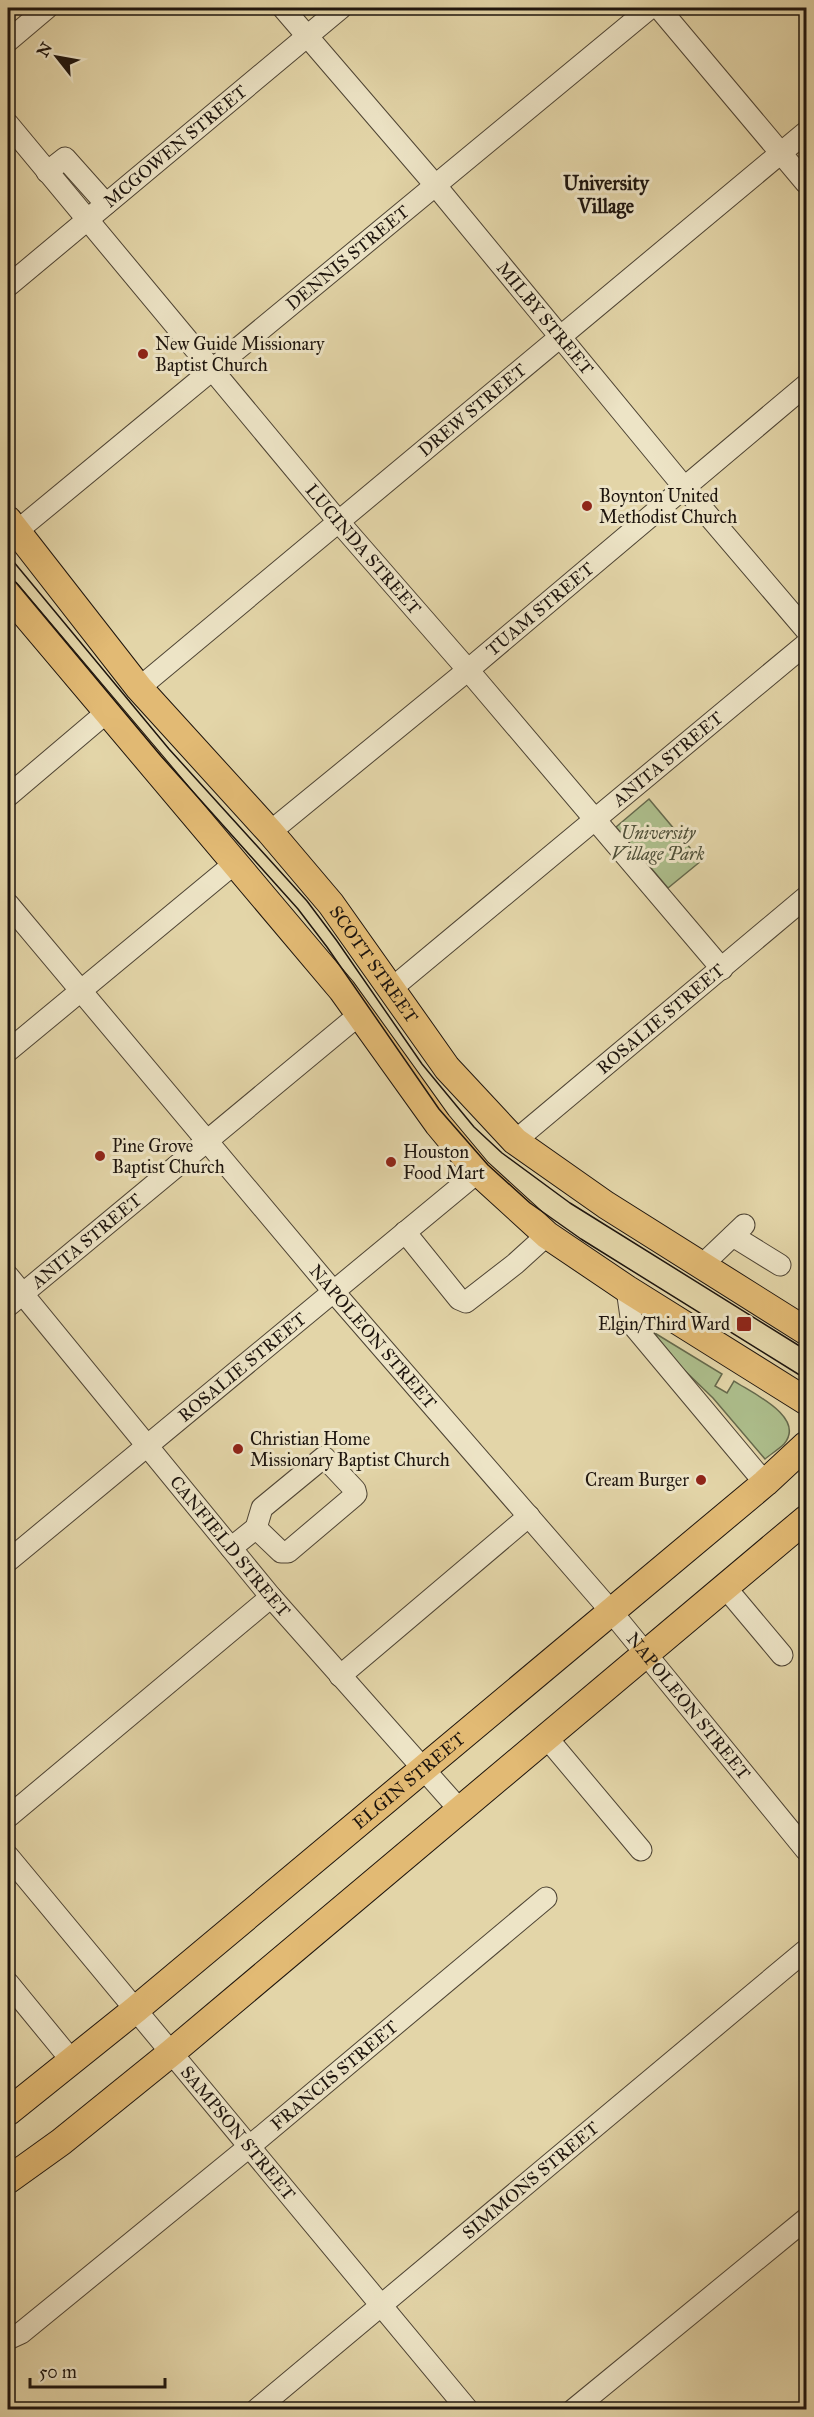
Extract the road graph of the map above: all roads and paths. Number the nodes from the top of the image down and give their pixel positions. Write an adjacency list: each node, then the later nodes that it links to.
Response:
1 (47, 8): 7 (street)
2 (283, 8): 6 (street, MILBY STREET)
3 (341, 8): 6 (street, MCGOWEN STREET)
4 (650, 8): 13 (street, DENNIS STREET)
5 (659, 8): 10 (street)
6 (306, 36): 13 (street, MILBY STREET); 14 (street, MCGOWEN STREET)
7 (8, 40)
8 (8, 124): 11 (street, LUCINDA STREET)
9 (807, 132): 10 (street, DREW STREET)
10 (782, 153): 12 (street); 17 (street, DREW STREET)
11 (47, 172): 14 (street); 15 (street, LUCINDA STREET)
12 (807, 183)
13 (436, 186): 17 (street, MILBY STREET); 18 (street, DENNIS STREET)
14 (106, 204): 15 (street, MCGOWEN STREET)
15 (87, 220): 16 (street, MCGOWEN STREET); 18 (street, LUCINDA STREET)
16 (8, 286)
17 (561, 338): 20 (street, MILBY STREET); 21 (street, DREW STREET)
18 (212, 370): 21 (street, LUCINDA STREET); 22 (street, DENNIS STREET)
19 (807, 386): 20 (street, TUAM STREET)
20 (684, 486): 24 (street, MILBY STREET); 26 (street, TUAM STREET)
21 (338, 521): 26 (street, LUCINDA STREET); 27 (street, DREW STREET)
22 (12, 526): 27 (main road, SCOTT STREET)
23 (8, 594): 28 (main road)
24 (807, 630)
25 (807, 644): 30 (street, ANITA STREET)
26 (468, 670): 30 (street, LUCINDA STREET); 31 (street, TUAM STREET)
27 (139, 688): 31 (main road, SCOTT STREET)
28 (107, 712): 29 (street); 32 (main road)
29 (8, 796)
30 (596, 819): 36 (street, LUCINDA STREET); 37 (street, ANITA STREET)
31 (270, 832): 37 (main road, SCOTT STREET)
32 (235, 863): 38 (street); 39 (main road)
33 (807, 897): 36 (street, ROSALIE STREET)
34 (8, 904): 35 (street, NAPOLEON STREET)
35 (14, 926): 38 (street, NAPOLEON STREET)
36 (722, 969): 42 (street, ROSALIE STREET)
37 (391, 989): 42 (main road, SCOTT STREET)
38 (80, 991): 40 (street); 41 (street, NAPOLEON STREET)
39 (360, 1014): 41 (street, ANITA STREET); 43 (main road)
40 (8, 1051)
41 (207, 1140): 50 (street, NAPOLEON STREET); 51 (street, ANITA STREET)
42 (515, 1141): 47 (main road, SCOTT STREET)
43 (478, 1172): 44 (street, ROSALIE STREET); 45 (main road)
44 (405, 1232): 45 (street); 50 (street, ROSALIE STREET)
45 (547, 1235): 49 (main road)
46 (780, 1265): 47 (street)
47 (701, 1266): 52 (main road, SCOTT STREET)
48 (8, 1276): 51 (street, CANFIELD STREET)
49 (627, 1289): 53 (main road); 56 (street)
50 (333, 1292): 54 (street, ROSALIE STREET); 57 (street, NAPOLEON STREET)
51 (15, 1299): 54 (street, CANFIELD STREET)
52 (807, 1331)
53 (807, 1401)
54 (147, 1445): 60 (street, CANFIELD STREET); 61 (street, ROSALIE STREET)
55 (807, 1445): 56 (main road, ELGIN STREET)
56 (765, 1483): 64 (main road, ELGIN STREET)
57 (529, 1516): 64 (street, NAPOLEON STREET); 67 (street)
58 (804, 1525): 62 (main road)
59 (256, 1528): 59 (street); 60 (street)
60 (231, 1548): 63 (street, CANFIELD STREET)
61 (8, 1561)
62 (725, 1587): 65 (main road); 66 (street)
63 (271, 1597): 67 (street, CANFIELD STREET); 71 (street)
64 (610, 1610): 65 (street, NAPOLEON STREET); 69 (main road, ELGIN STREET)
65 (646, 1654): 68 (main road); 73 (street, NAPOLEON STREET)
66 (782, 1655)
67 (340, 1676): 69 (street, CANFIELD STREET)
68 (547, 1738): 70 (main road); 72 (street)
69 (423, 1770): 70 (street, CANFIELD STREET); 78 (main road, ELGIN STREET)
70 (459, 1809): 79 (main road)
71 (8, 1817)
72 (641, 1850)
73 (807, 1850)
74 (8, 1856): 78 (street, SAMPSON STREET)
75 (546, 1898): 82 (street, FRANCIS STREET)
76 (807, 1950): 85 (street, SIMMONS STREET)
77 (8, 1983): 80 (street)
78 (135, 2010): 79 (street, SAMPSON STREET); 80 (main road, ELGIN STREET)
79 (171, 2053): 82 (street, SAMPSON STREET); 83 (main road)
80 (72, 2061): 81 (main road, ELGIN STREET)
81 (8, 2112)
82 (250, 2146): 85 (street, SAMPSON STREET); 86 (street, FRANCIS STREET)
83 (8, 2180)
84 (807, 2219): 89 (street)
85 (382, 2304): 87 (street, SIMMONS STREET); 88 (street, SAMPSON STREET)
86 (8, 2338)
87 (256, 2409)
88 (468, 2409)
89 (573, 2409)

